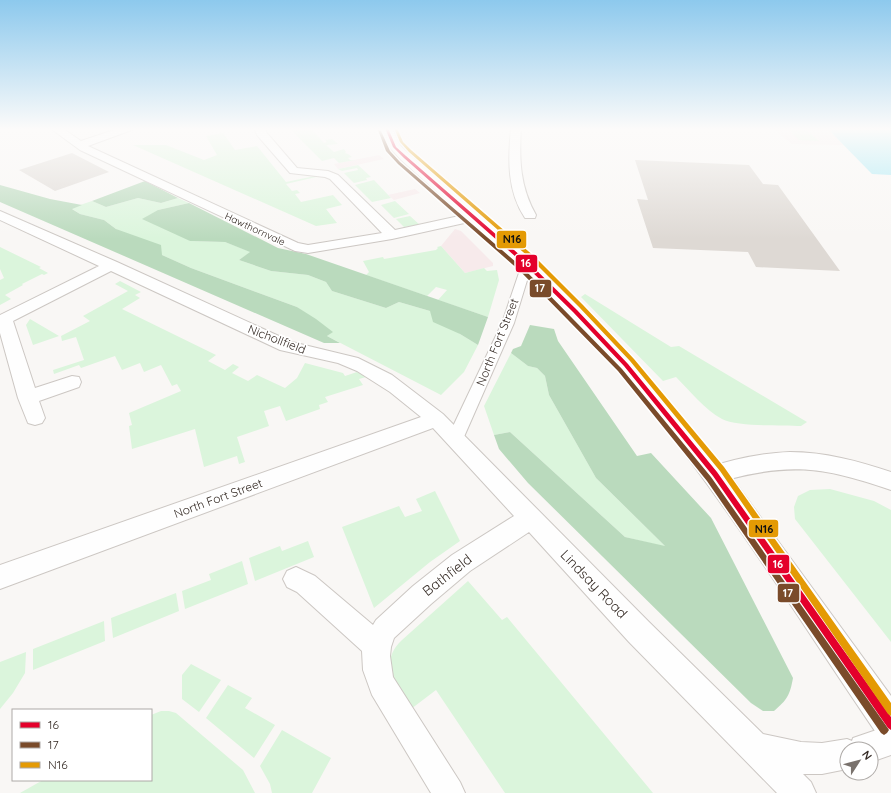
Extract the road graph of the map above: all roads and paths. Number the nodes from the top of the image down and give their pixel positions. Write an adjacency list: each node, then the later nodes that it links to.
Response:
1 (121, 165): 8 (street, Hawthornvale)
2 (289, 165): 8 (street)
3 (414, 165): 7 (main road)
4 (515, 165): 6 (street)
5 (0, 215): 10 (street, Nichollfield)
6 (530, 215)
7 (473, 217): 8 (street, Hawthornvale); 9 (main road)
8 (392, 235)
9 (527, 264): 16 (street, North Fort Street); 17 (main road)
10 (112, 266): 11 (street); 15 (street, Nichollfield)
11 (2, 320): 13 (street)
12 (72, 382): 13 (street)
13 (28, 398): 14 (street)
14 (35, 418)
15 (436, 419): 16 (street, Lindsay Road); 20 (street, North Fort Street)
16 (455, 439): 19 (street, Lindsay Road)
17 (716, 474): 18 (street); 23 (main road)
18 (891, 481)
19 (531, 518): 22 (street, Bathfield); 26 (street, Lindsay Road)
20 (0, 577)
21 (296, 579): 22 (street)
22 (377, 646): 28 (street, Bathfield)
23 (891, 725)
24 (891, 740): 25 (street)
25 (879, 744)
26 (754, 747): 27 (street); 29 (street, Lindsay Road)
27 (839, 756)
28 (449, 793)
29 (800, 793)

